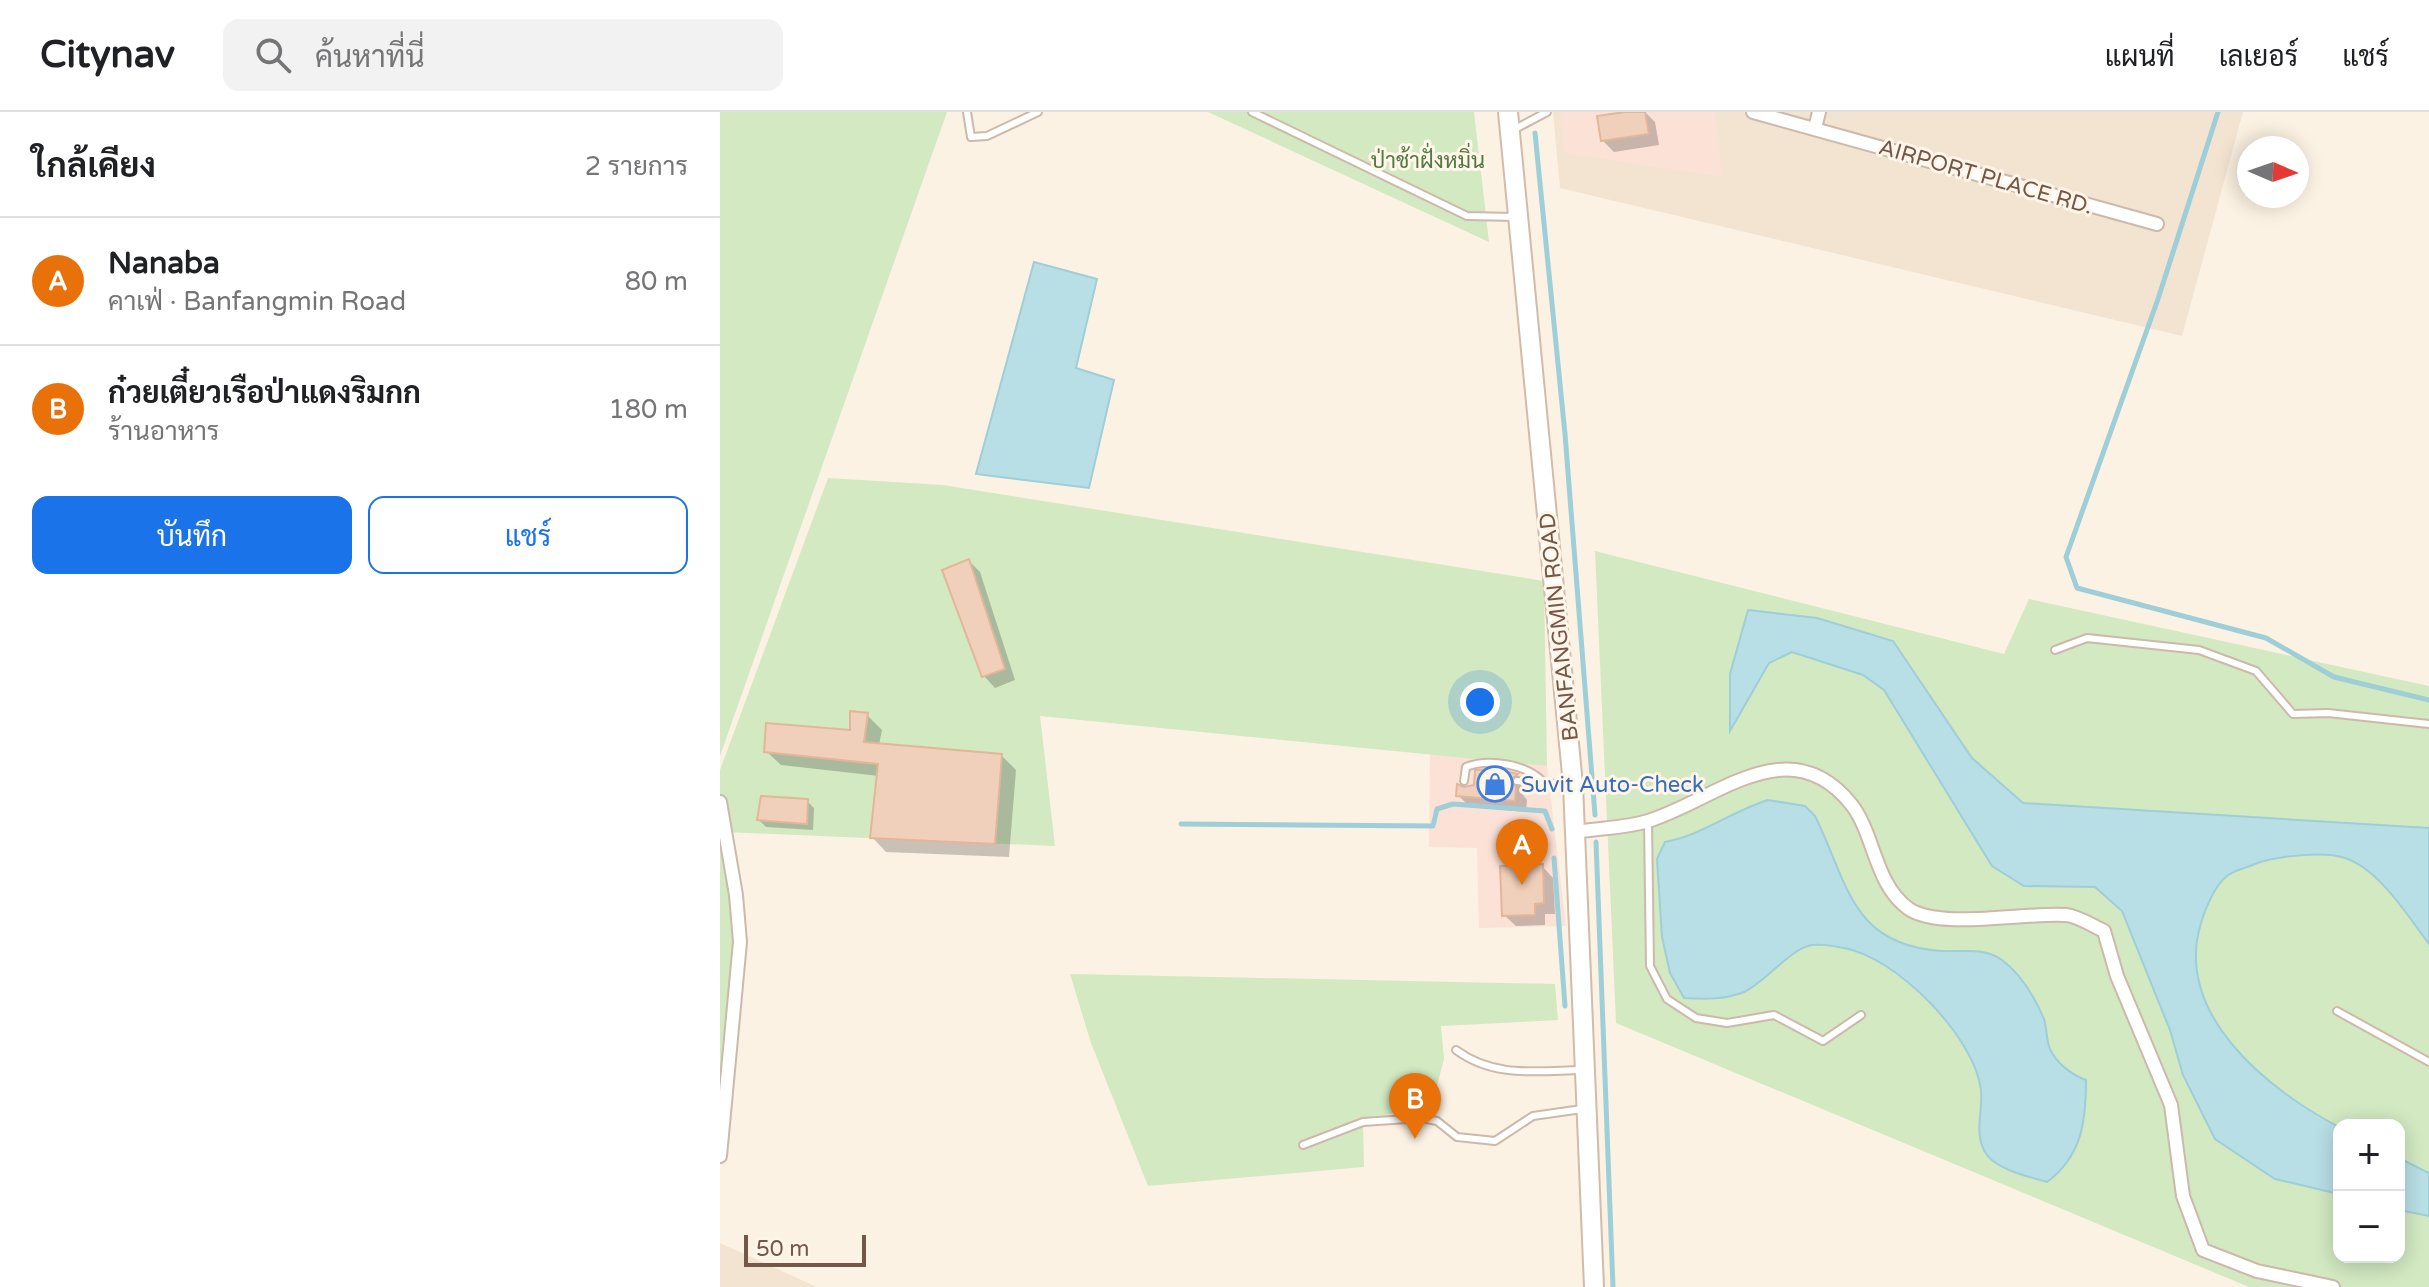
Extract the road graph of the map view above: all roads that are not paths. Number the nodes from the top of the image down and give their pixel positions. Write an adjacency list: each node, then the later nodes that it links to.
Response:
1 (967, 112): 2 (lane)
2 (1038, 112)
3 (1252, 112): 10 (lane)
4 (1508, 112): 9 (street, BANFANGMIN ROAD)
5 (1547, 112): 9 (lane)
6 (1753, 112): 8 (street, AIRPORT PLACE RD.)
7 (1819, 112): 8 (street)
8 (1815, 128): 11 (street, AIRPORT PLACE RD.)
9 (1510, 131): 10 (street, BANFANGMIN ROAD)
10 (1518, 217): 17 (street, BANFANGMIN ROAD)
11 (2157, 224)
12 (2055, 650): 13 (lane)
13 (2429, 724)
14 (1464, 781): 16 (lane)
15 (1517, 781): 16 (lane)
16 (1544, 783): 17 (lane)
17 (1573, 785): 20 (street, BANFANGMIN ROAD)
18 (720, 802): 28 (street)
19 (1648, 821): 20 (street); 22 (lane); 30 (street)
20 (1576, 832): 25 (street, BANFANGMIN ROAD)
21 (2337, 1011): 24 (lane)
22 (1861, 1015)
23 (1456, 1050): 25 (lane)
24 (2429, 1062)
25 (1584, 1070): 26 (street, BANFANGMIN ROAD)
26 (1586, 1109): 27 (lane); 29 (street, BANFANGMIN ROAD)
27 (1303, 1145)
28 (720, 1156)
29 (1594, 1287)
30 (2333, 1287)

